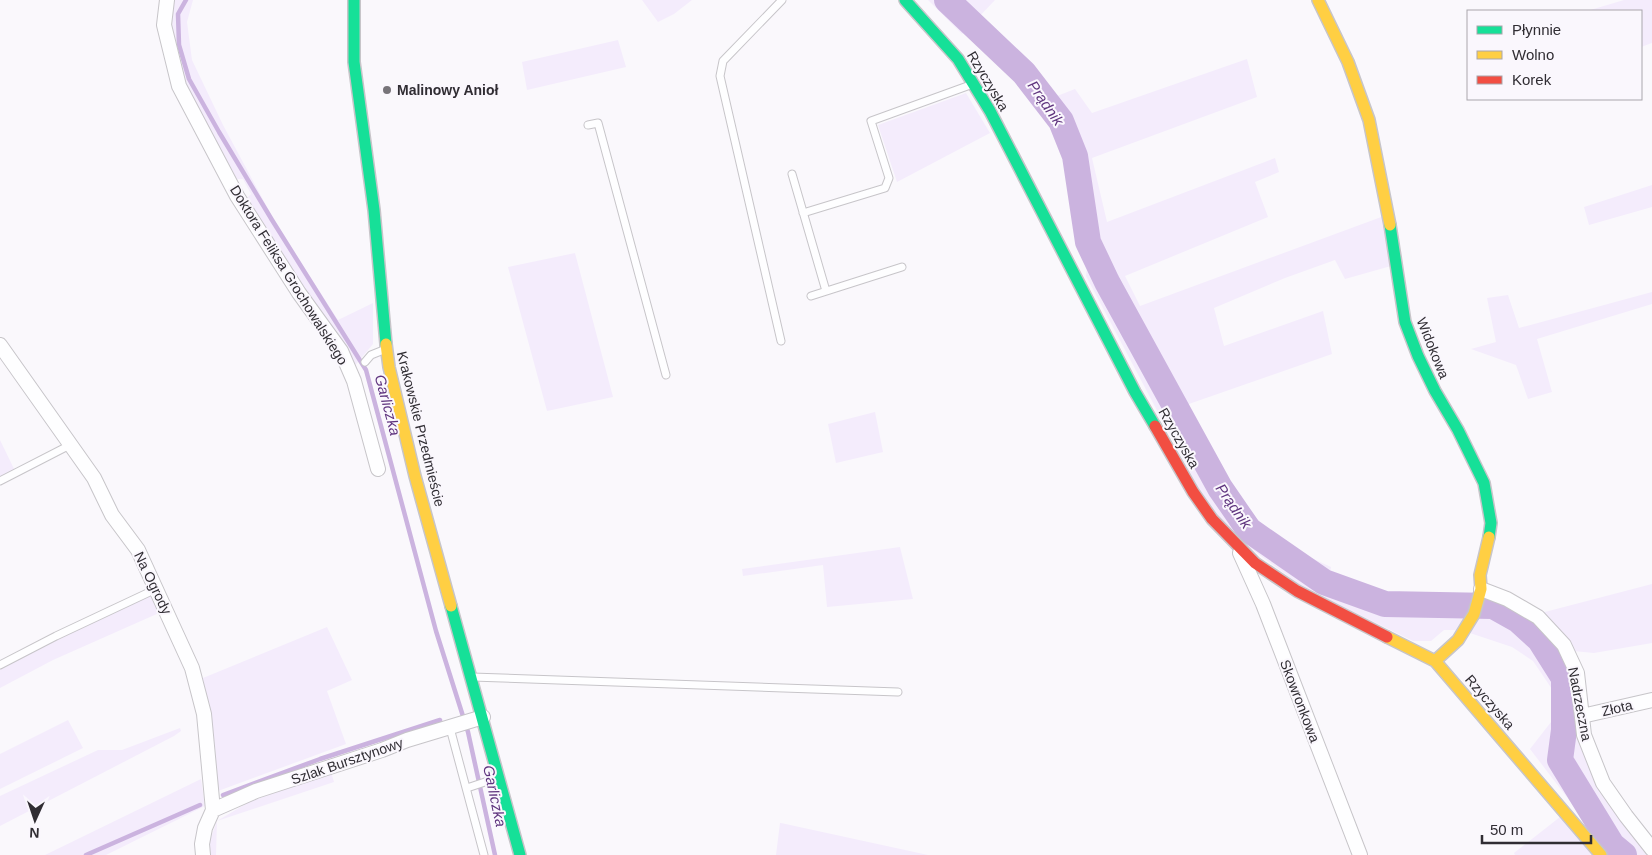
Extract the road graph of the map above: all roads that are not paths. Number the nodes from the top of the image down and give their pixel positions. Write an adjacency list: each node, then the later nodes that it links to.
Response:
1 (168, 0): 19 (street, Doktora Feliksa Grochowalskiego)
2 (354, 0): 15 (street, Krakowskie Przedmieście)
3 (782, 0): 13 (lane)
4 (905, 0): 6 (street, Rzyczyska)
5 (1318, 0): 23 (street, Widokowa)
6 (973, 84): 9 (lane); 21 (street, Rzyczyska)
7 (588, 125): 17 (lane)
8 (792, 174): 9 (lane)
9 (803, 213): 11 (lane)
10 (902, 267): 11 (lane)
11 (826, 291): 12 (lane)
12 (811, 296)
13 (781, 341)
14 (0, 346): 18 (street, Na Ogrody)
15 (386, 349): 16 (lane); 26 (street, Krakowskie Przedmieście)
16 (365, 362)
17 (666, 376)
18 (70, 445): 20 (lane); 22 (street, Na Ogrody)
19 (378, 470)
20 (0, 481)
21 (1238, 547): 24 (street, Rzyczyska); 38 (street, Skowronkowa)
22 (156, 589): 25 (lane); 33 (street, Na Ogrody)
23 (1480, 593): 24 (street, Widokowa); 29 (street, Nadrzeczna)
24 (1435, 661): 39 (street, Rzyczyska)
25 (0, 665)
26 (472, 677): 27 (lane); 30 (street, Krakowskie Przedmieście)
27 (898, 692)
28 (1652, 700): 29 (street, Złota)
29 (1582, 716): 34 (street, Nadrzeczna)
30 (465, 723): 31 (street, Krakowskie Przedmieście); 32 (lane); 33 (street, Szlak Bursztynowy)
31 (494, 779): 32 (lane); 37 (street, Krakowskie Przedmieście)
32 (470, 787): 36 (lane)
33 (212, 810): 35 (street, Na Ogrody)
34 (1652, 849)
35 (203, 855)
36 (484, 855)
37 (520, 855)
38 (1360, 855)
39 (1601, 855)

